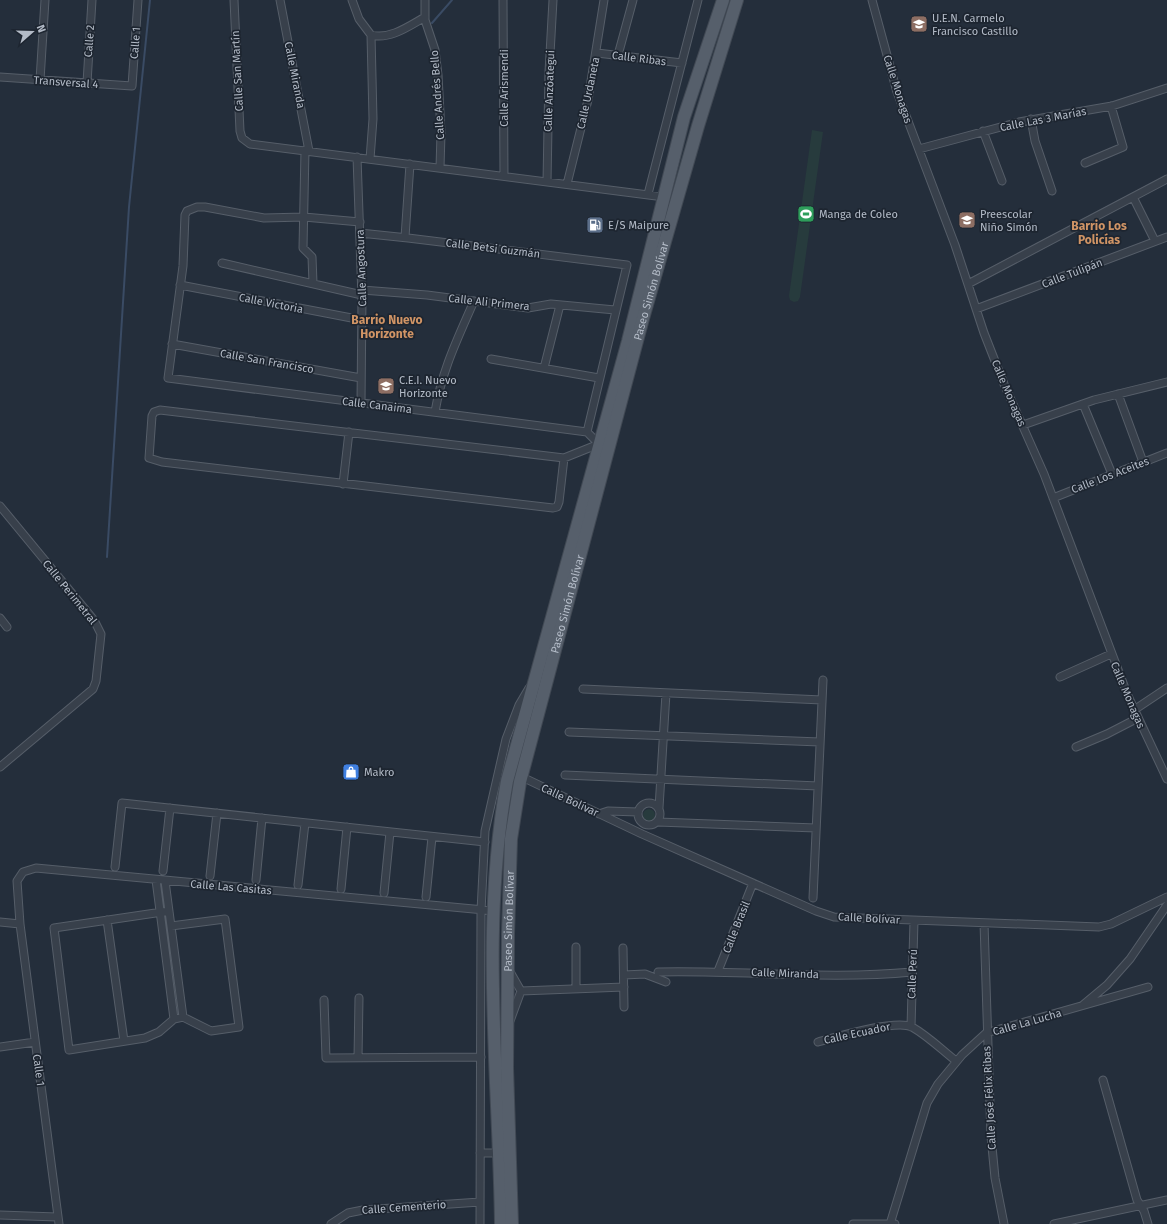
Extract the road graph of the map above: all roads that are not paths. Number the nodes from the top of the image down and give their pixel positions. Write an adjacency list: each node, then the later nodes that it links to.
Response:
1 (45, 0): 22 (street)
2 (92, 0): 23 (street, Calle 2)
3 (138, 0): 24 (street, Calle 1)
4 (234, 0): 29 (street, Calle San Martín)
5 (280, 0): 29 (street, Calle Miranda)
6 (352, 0): 17 (street)
7 (424, 0): 16 (street, Calle Andrés Bello)
8 (503, 0): 36 (street, Calle Arismendi)
9 (553, 0): 39 (street, Calle Anzóategui)
10 (604, 0): 18 (street, Calle Urdaneta)
11 (633, 0): 19 (street)
12 (698, 0): 20 (street)
13 (722, 0): 43 (main road, Paseo Simón Bolívar)
14 (737, 0): 74 (main road, Paseo Simón Bolívar)
15 (872, 0): 30 (street, Calle Monagas)
16 (425, 17): 17 (street); 35 (street, Calle Andrés Bello)
17 (372, 35): 32 (street)
18 (597, 53): 19 (street, Calle Ribas); 40 (street, Calle Urdaneta)
19 (618, 55): 20 (street, Calle Ribas)
20 (682, 63): 42 (street)
21 (0, 77): 22 (street, Transversal 4)
22 (40, 80): 23 (street, Transversal 4)
23 (87, 83): 24 (street, Transversal 4)
24 (132, 86)
25 (1167, 88): 26 (street, Calle Las 3 Marías)
26 (1111, 106): 27 (street, Calle Las 3 Marías); 33 (street)
27 (1031, 119): 28 (street, Calle Las 3 Marías); 41 (street)
28 (983, 131): 30 (street, Calle Las 3 Marías); 38 (street)
29 (307, 150): 31 (street); 45 (street, Calle Miranda)
30 (919, 150): 53 (street, Calle Monagas)
31 (357, 157): 32 (street); 46 (street, Calle Angostura)
32 (370, 159): 34 (street)
33 (1086, 163)
34 (410, 164): 35 (street); 49 (street)
35 (440, 168): 36 (street)
36 (504, 176): 39 (street)
37 (1167, 179): 44 (street)
38 (1002, 181)
39 (547, 182): 40 (street)
40 (566, 184): 42 (street)
41 (1052, 191)
42 (648, 194): 43 (street)
43 (664, 197): 74 (main road, Paseo Simón Bolívar)
44 (1133, 197): 50 (street); 53 (street)
45 (304, 217): 46 (street); 52 (street, Calle Miranda); 54 (street)
46 (360, 222): 47 (street, Calle Angostura)
47 (360, 234): 49 (street, Calle Betsi Guzmán); 55 (street, Calle Angostura)
48 (1167, 237): 50 (street, Calle Tulipán)
49 (405, 238): 59 (street, Calle Betsi Guzmán)
50 (1155, 242): 58 (street, Calle Tulipán)
51 (222, 263): 52 (street, Calle Ali Primera)
52 (313, 283): 55 (street, Calle Ali Primera)
53 (968, 284): 58 (street, Calle Monagas)
54 (180, 285): 60 (street, Calle Victoria); 61 (street)
55 (362, 292): 56 (street, Calle Ali Primera); 60 (street, Calle Angostura)
56 (474, 301): 57 (street, Calle Ali Primera); 70 (street)
57 (560, 305): 59 (street, Calle Ali Primera); 63 (street)
58 (976, 309): 71 (street, Calle Monagas)
59 (615, 310): 65 (street)
60 (362, 320): 64 (street, Calle Angostura)
61 (172, 344): 64 (street, Calle San Francisco); 68 (street, Calle Canaima)
62 (491, 359): 63 (street)
63 (544, 368): 65 (street)
64 (361, 378): 68 (street, Calle Angostura)
65 (599, 378): 73 (street)
66 (1167, 382): 67 (street)
67 (1118, 394): 69 (street); 77 (street)
68 (361, 403): 70 (street, Calle Canaima)
69 (1083, 404): 71 (street); 78 (street)
70 (435, 412): 73 (street, Calle Canaima)
71 (1023, 425): 80 (street, Calle Monagas)
72 (349, 432): 76 (street); 79 (street); 79 (street)
73 (587, 432): 74 (street)
74 (604, 446): 76 (street); 87 (main road, Paseo Simón Bolívar); 100 (main road, Paseo Simón Bolívar)
75 (1167, 453): 77 (street, Calle Los Aceites)
76 (564, 458): 79 (street)
77 (1143, 462): 78 (street, Calle Los Aceites)
78 (1112, 474): 80 (street, Calle Los Aceites)
79 (343, 484)
80 (1053, 498): 84 (street, Calle Monagas)
81 (1, 510): 97 (street, Calle Perimetral)
82 (0, 618): 83 (street)
83 (7, 627)
84 (1111, 654): 85 (street); 92 (street, Calle Monagas)
85 (1060, 677)
86 (823, 680): 91 (street)
87 (534, 681): 98 (main road, Paseo Simón Bolívar); 115 (street, Paseo Simón Bolívar)
88 (1167, 688): 92 (street)
89 (582, 689): 90 (street)
90 (666, 693): 91 (street); 104 (street)
91 (822, 700): 95 (street)
92 (1134, 710): 93 (street, Calle Monagas)
93 (1138, 718): 96 (street); 101 (street, Calle Monagas)
94 (569, 732): 95 (street)
95 (820, 742): 102 (street)
96 (1076, 747)
97 (0, 767)
98 (509, 772): 100 (main road); 133 (main road, Paseo Simón Bolívar)
99 (565, 775): 102 (street)
100 (522, 778): 107 (street, Calle Bolívar); 142 (main road, Paseo Simón Bolívar)
101 (1167, 779)
102 (818, 786): 112 (street)
103 (170, 808): 106 (street); 116 (street); 117 (street)
104 (659, 808): 105 (street); 109 (street)
105 (638, 812): 107 (street); 109 (street)
106 (217, 813): 108 (street); 118 (street)
107 (600, 814): 122 (street, Calle Bolívar)
108 (262, 818): 110 (street); 120 (street)
109 (658, 822): 112 (street)
110 (305, 823): 111 (street); 123 (street)
111 (347, 827): 113 (street); 124 (street)
112 (816, 828): 128 (street)
113 (390, 832): 114 (street); 125 (street)
114 (432, 837): 115 (street); 126 (street)
115 (485, 842): 130 (street, Paseo Simón Bolívar)
116 (115, 867)
117 (163, 871)
118 (210, 876)
119 (156, 880): 121 (street, Calle Las Casitas); 132 (street); 138 (street, Calle Las Casitas)
120 (256, 880)
121 (165, 881): 130 (street, Calle Las Casitas); 131 (street)
122 (753, 883): 135 (street, Calle Bolívar); 143 (street, Calle Brasil)
123 (298, 885)
124 (341, 889)
125 (384, 893)
126 (426, 897)
127 (1167, 897): 137 (street, Calle Bolívar)
128 (813, 898)
129 (1167, 905): 154 (street, Calle La Lucha)
130 (481, 910): 133 (street, Calle Las Casitas); 165 (street, Paseo Simón Bolívar)
131 (169, 911): 132 (street); 139 (street)
132 (160, 912): 134 (street); 157 (street)
133 (494, 912): 170 (main road, Paseo Simón Bolívar)
134 (107, 920): 161 (street); 161 (street)
135 (914, 921): 137 (street, Calle Bolívar); 145 (street, Calle Perú)
136 (0, 922): 138 (street)
137 (984, 923): 160 (street, Calle José Félix Ribas)
138 (20, 924): 162 (street, Calle 1)
139 (171, 926): 156 (street); 156 (street)
140 (576, 947): 150 (street)
141 (623, 948): 146 (street)
142 (507, 967): 151 (street); 159 (main road, Paseo Simón Bolívar)
143 (718, 971): 144 (street, Calle Miranda); 145 (street, Calle Miranda)
144 (658, 972)
145 (912, 972): 158 (street, Calle Perú)
146 (624, 976): 147 (street); 148 (street)
147 (666, 982)
148 (624, 987): 150 (street); 155 (street)
149 (1148, 987): 154 (street)
150 (576, 989): 151 (street)
151 (521, 991): 159 (street)
152 (359, 998): 166 (street)
153 (324, 1000): 166 (street)
154 (1082, 1006): 160 (street, Calle La Lucha)
155 (624, 1007)
156 (183, 1017): 157 (street)
157 (174, 1019): 161 (street)
158 (911, 1027): 163 (street, Calle Ecuador); 167 (street)
159 (507, 1030): 180 (main road, Paseo Simón Bolívar)
160 (986, 1033): 167 (street, Calle La Lucha); 184 (street, Calle José Félix Ribas)
161 (124, 1041)
162 (35, 1042): 164 (street); 176 (street, Calle 1)
163 (818, 1042)
164 (0, 1047)
165 (481, 1057): 166 (street); 169 (street, Paseo Simón Bolívar)
166 (358, 1058)
167 (956, 1061): 182 (street, Calle La Lucha)
168 (1103, 1080): 173 (street)
169 (480, 1153): 170 (street); 172 (street, Paseo Simón Bolívar)
170 (498, 1153): 179 (main road, Paseo Simón Bolívar)
171 (1167, 1200): 173 (street)
172 (480, 1202): 177 (street, Calle Cementerio); 178 (street, Paseo Simón Bolívar)
173 (1141, 1206): 185 (street); 186 (street)
174 (0, 1207): 175 (street)
175 (0, 1215): 176 (street)
176 (58, 1220)
177 (331, 1224)
178 (480, 1224)
179 (501, 1224)
180 (512, 1224)
181 (853, 1224): 182 (street)
182 (890, 1224): 183 (street)
183 (895, 1224)
184 (1004, 1224)
185 (1054, 1224)
186 (1148, 1224)

